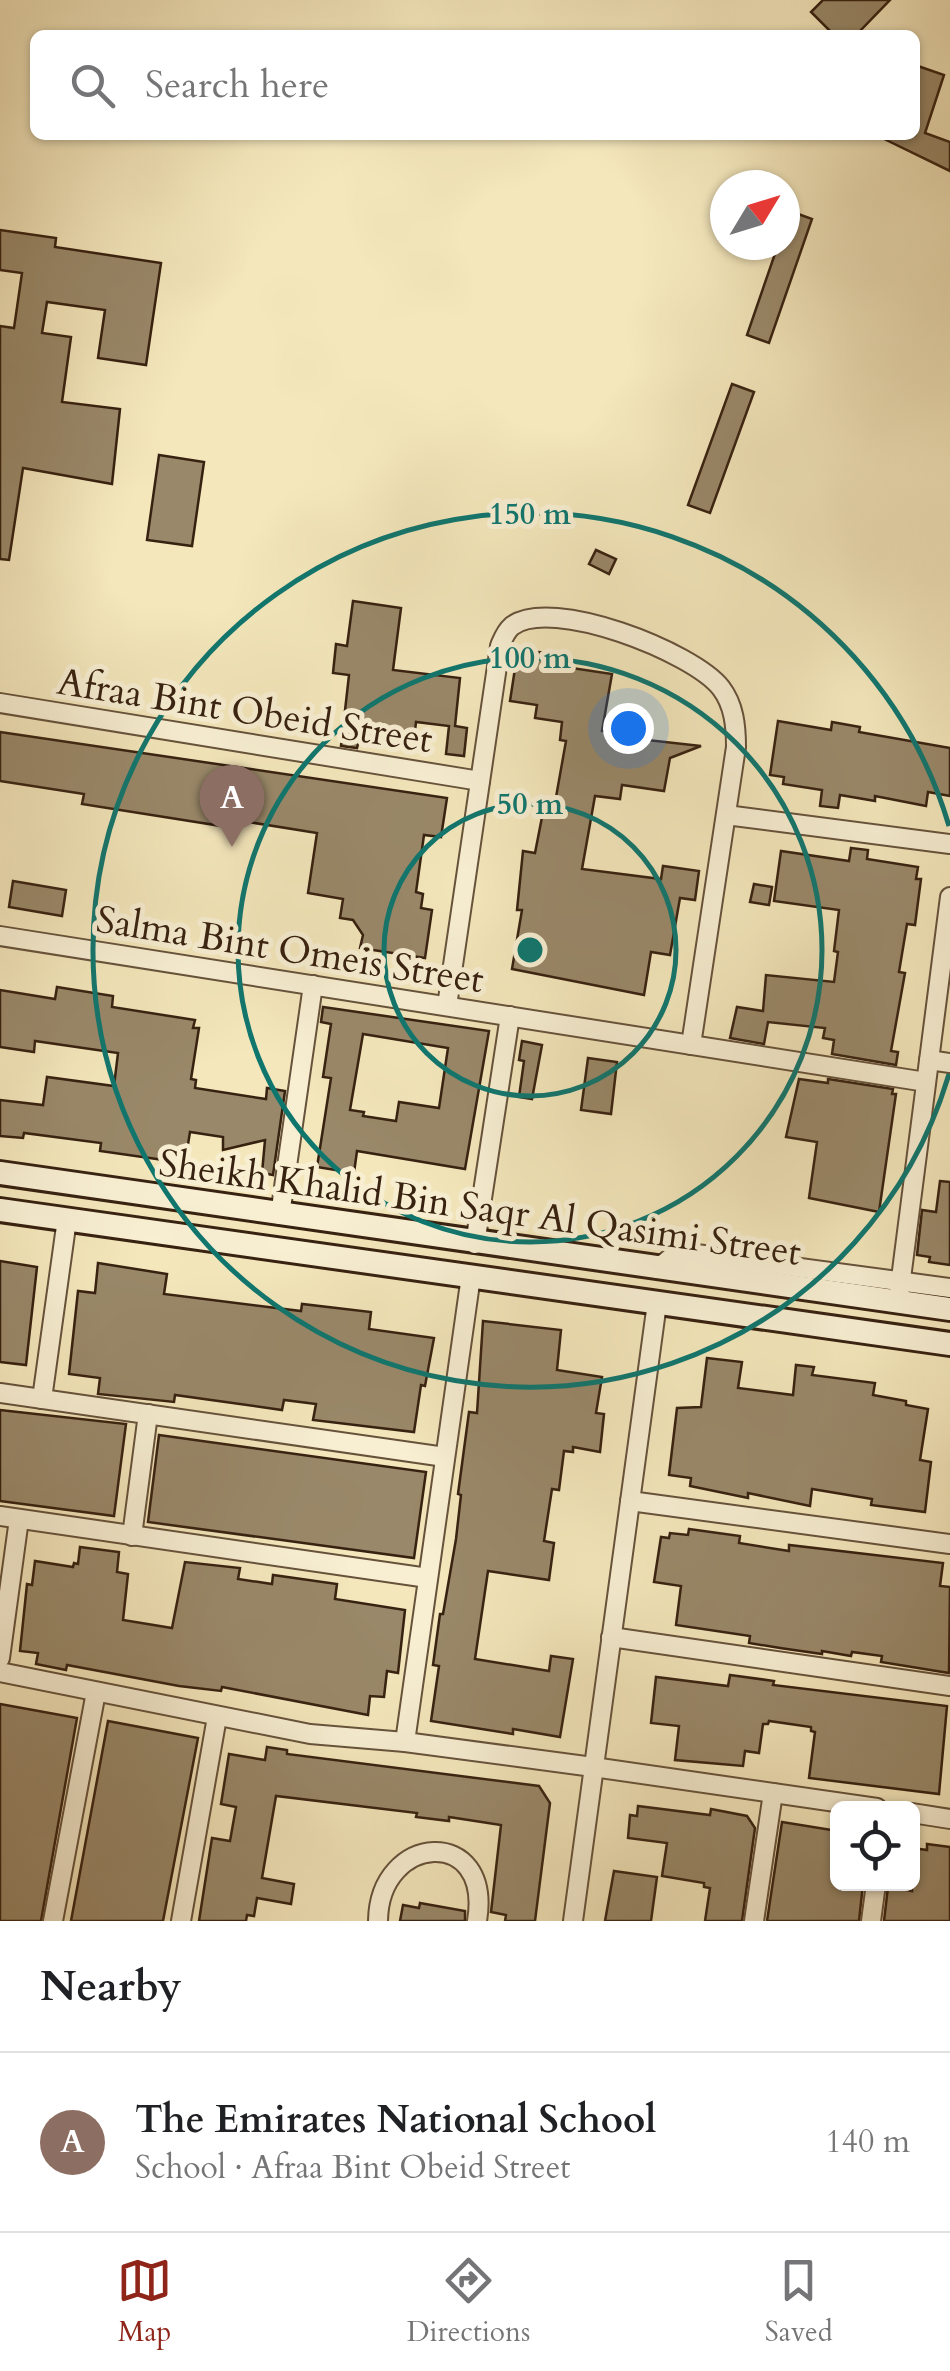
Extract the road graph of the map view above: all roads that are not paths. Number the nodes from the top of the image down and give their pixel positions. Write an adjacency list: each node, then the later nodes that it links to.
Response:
1 (0, 702): 2 (street, Afraa Bint Obeid Street)
2 (480, 781): 3 (street); 8 (street)
3 (726, 815): 4 (street); 10 (street)
4 (950, 844)
5 (950, 898): 11 (street)
6 (0, 936): 7 (street, Salma Bint Omeis Street)
7 (313, 985): 8 (street, Salma Bint Omeis Street); 16 (street)
8 (447, 1006): 9 (street, Salma Bint Omeis Street)
9 (510, 1016): 10 (street, Salma Bint Omeis Street); 18 (street)
10 (691, 1045): 13 (street, Salma Bint Omeis Street)
11 (929, 1060): 12 (street); 13 (street)
12 (950, 1063)
13 (926, 1082): 21 (street)
14 (0, 1173): 16 (main road, Sheikh Khalid Bin Saqr Al Qasimi Street)
15 (0, 1210): 17 (main road, Sheikh Khalid Bin Saqr Al Qasimi Street)
16 (280, 1215): 18 (main road, Sheikh Khalid Bin Saqr Al Qasimi Street)
17 (67, 1220): 19 (main road, Sheikh Khalid Bin Saqr Al Qasimi Street); 26 (street)
18 (476, 1244): 21 (main road, Sheikh Khalid Bin Saqr Al Qasimi Street)
19 (471, 1276): 22 (main road, Sheikh Khalid Bin Saqr Al Qasimi Street); 28 (street)
20 (950, 1288): 21 (street)
21 (900, 1292): 23 (main road, Sheikh Khalid Bin Saqr Al Qasimi Street)
22 (657, 1302): 24 (main road, Sheikh Khalid Bin Saqr Al Qasimi Street); 29 (street)
23 (950, 1309)
24 (950, 1344)
25 (0, 1393): 26 (street)
26 (42, 1399): 27 (street)
27 (148, 1414): 28 (street); 31 (street)
28 (445, 1457): 33 (street)
29 (630, 1501): 32 (street); 34 (street)
30 (10, 1518): 31 (street); 35 (street)
31 (132, 1536): 33 (street)
32 (950, 1544)
33 (428, 1578): 40 (street)
34 (611, 1638): 37 (street); 41 (street)
35 (0, 1658)
36 (0, 1672): 38 (street)
37 (950, 1686)
38 (96, 1692): 39 (street); 47 (street)
39 (218, 1717): 40 (street); 48 (street)
40 (404, 1742): 41 (street)
41 (593, 1767): 42 (street); 51 (street)
42 (773, 1793): 43 (street); 52 (street)
43 (830, 1801)
44 (949, 1813): 45 (street)
45 (920, 1814)
46 (875, 1891): 53 (street)
47 (53, 1921)
48 (181, 1921)
49 (378, 1921): 50 (street)
50 (477, 1921)
51 (573, 1921)
52 (754, 1921)
53 (870, 1921)

